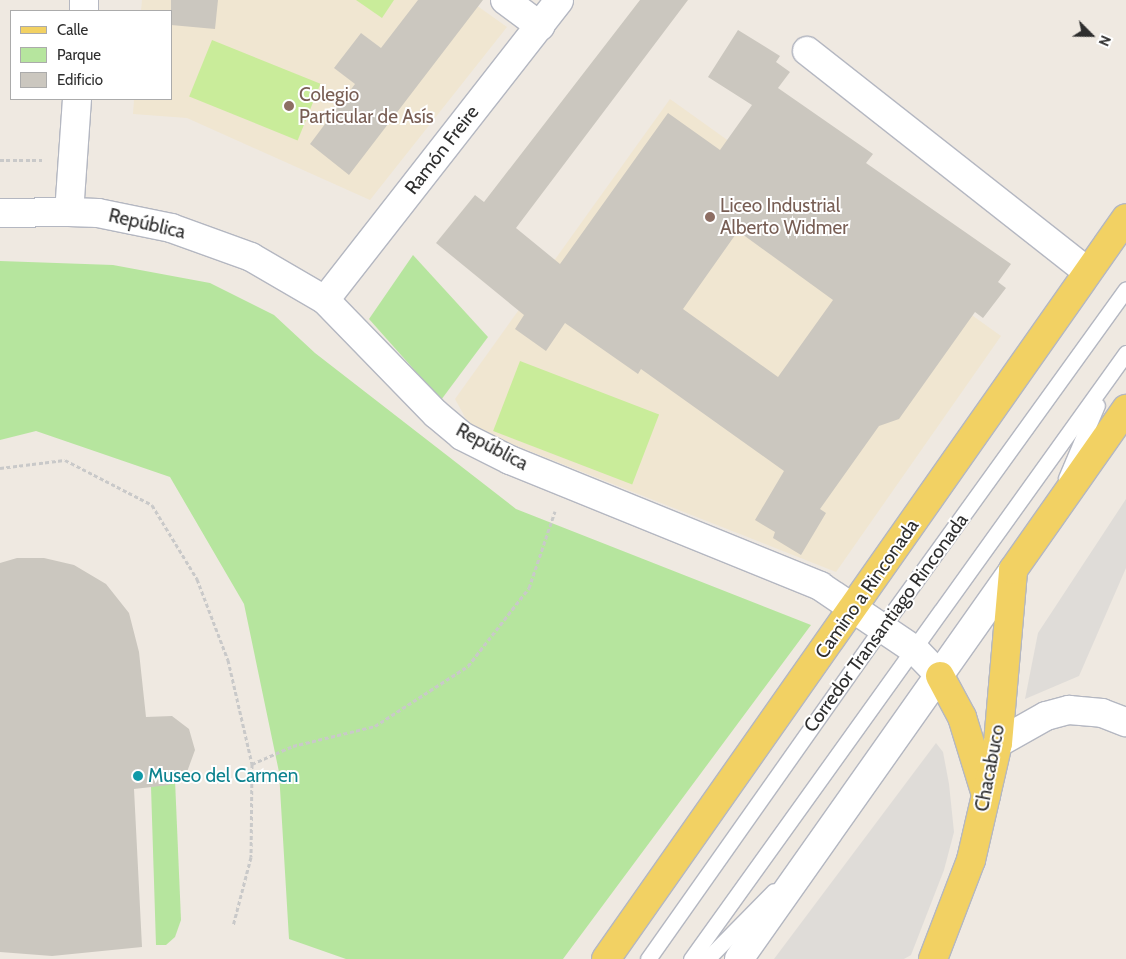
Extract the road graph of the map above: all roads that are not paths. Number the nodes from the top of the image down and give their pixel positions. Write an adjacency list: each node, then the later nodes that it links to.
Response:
1 (505, 0): 3 (street)
2 (559, 0): 3 (street, Ramón Freire)
3 (540, 26): 11 (street, Ramón Freire)
4 (807, 51): 9 (street)
5 (77, 100): 6 (street)
6 (69, 212): 7 (street, República); 11 (street, República)
7 (0, 214)
8 (1126, 218): 9 (main road, Camino a Rinconada)
9 (1087, 271): 17 (main road, Camino a Rinconada)
10 (1126, 290): 18 (lane, Corredor Transantiago Rinconada)
11 (325, 300): 17 (street, República)
12 (1126, 353): 13 (lane, Corredor Transantiago Rinconada)
13 (1108, 378): 15 (lane, Corredor Transantiago Rinconada); 19 (lane, Corredor Transantiago Rinconada)
14 (1126, 409): 15 (main road)
15 (1051, 514): 16 (main road)
16 (1013, 570): 20 (street); 22 (main road, Chacabuco)
17 (855, 607): 18 (street, República); 25 (main road, Camino a Rinconada)
18 (883, 626): 19 (street, República); 26 (lane, Corredor Transantiago Rinconada)
19 (915, 650): 20 (street, República); 27 (lane, Corredor Transantiago Rinconada)
20 (940, 676): 23 (main road); 24 (street)
21 (1126, 722): 22 (street)
22 (998, 743): 23 (main road, Chacabuco)
23 (986, 796): 30 (main road, Chacabuco)
24 (816, 849): 28 (lane); 29 (street)
25 (606, 959)
26 (648, 959)
27 (691, 959)
28 (707, 959)
29 (739, 959)
30 (933, 959)

